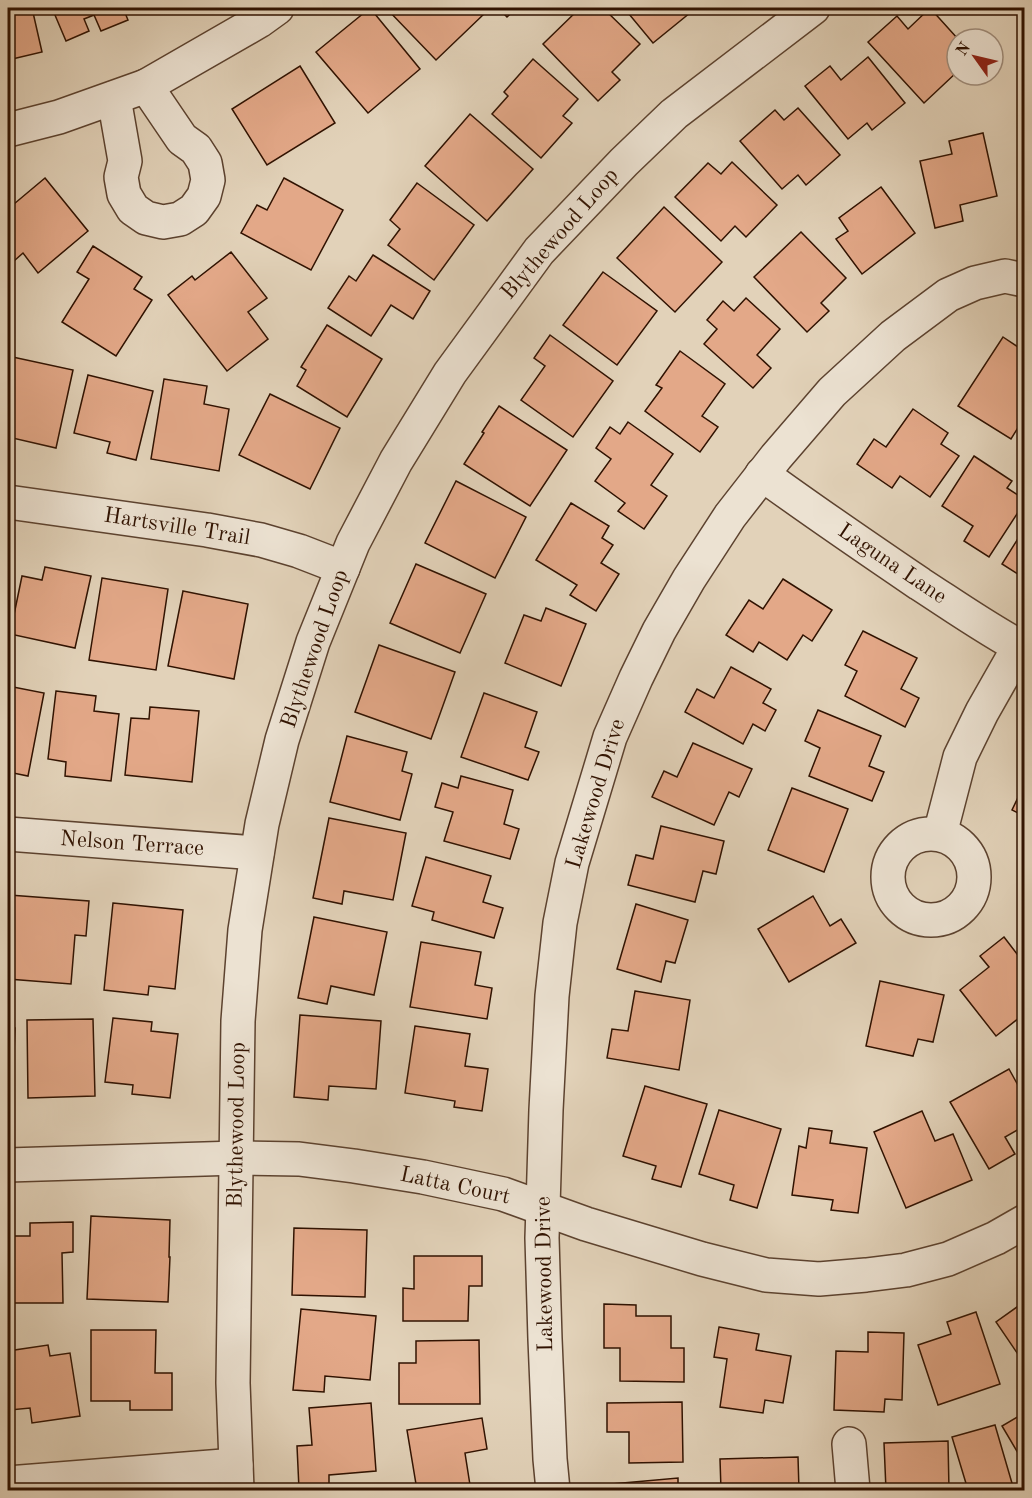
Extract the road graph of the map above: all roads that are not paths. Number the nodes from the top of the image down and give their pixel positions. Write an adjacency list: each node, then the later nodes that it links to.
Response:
1 (277, 8): 3 (street)
2 (813, 8): 9 (street, Blythewood Loop)
3 (146, 86): 4 (street); 4 (street)
4 (114, 98): 5 (street)
5 (8, 130)
6 (1024, 280): 7 (street, Lakewood Drive)
7 (762, 474): 10 (street, Laguna Lane); 16 (street, Lakewood Drive)
8 (8, 502): 9 (street, Hartsville Trail)
9 (343, 568): 13 (street, Blythewood Loop)
10 (1022, 648): 12 (street)
11 (8, 834): 13 (street, Nelson Terrace)
12 (940, 834)
13 (257, 853): 14 (street, Blythewood Loop)
14 (237, 1158): 15 (street, Latta Court); 16 (street, Latta Court); 19 (street, Blythewood Loop)
15 (8, 1165)
16 (543, 1209): 17 (street, Latta Court); 21 (street, Lakewood Drive)
17 (1024, 1222)
18 (849, 1444): 22 (street)
19 (237, 1478): 20 (street, Blythewood Loop)
20 (8, 1483)
21 (553, 1491)
22 (853, 1491)

